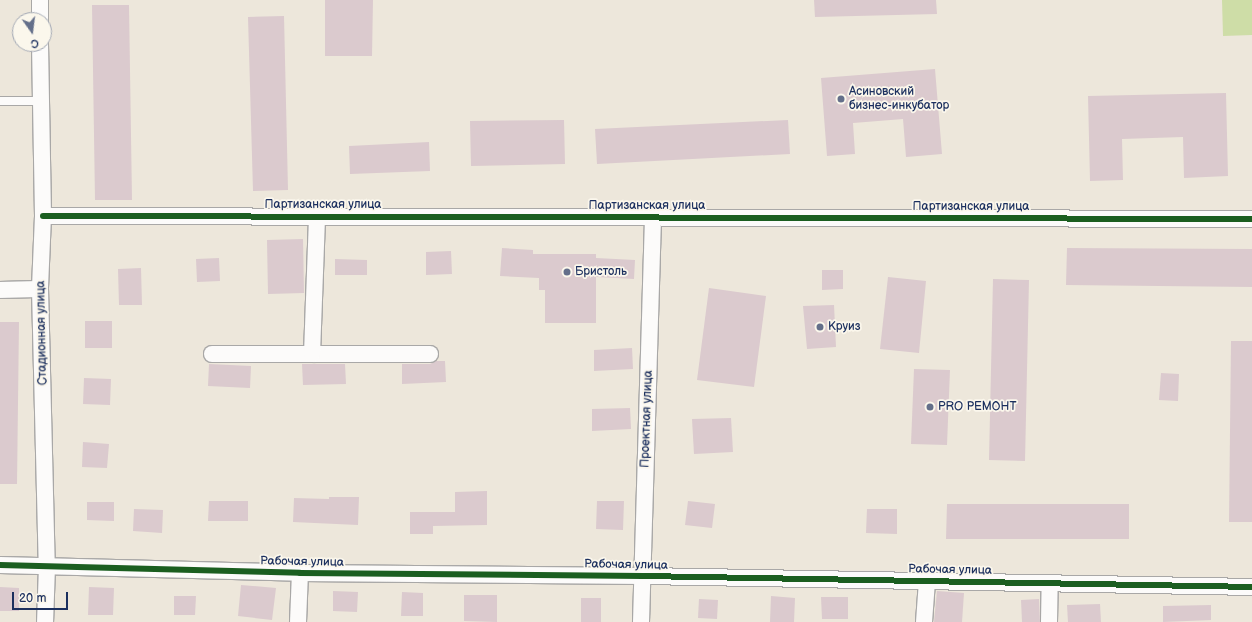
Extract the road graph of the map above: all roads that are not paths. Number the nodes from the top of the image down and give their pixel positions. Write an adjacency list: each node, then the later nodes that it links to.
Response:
1 (40, 0): 2 (street)
2 (40, 12)
3 (40, 52): 5 (street, Стадионная улица)
4 (0, 101): 5 (lane)
5 (41, 102): 6 (street, Стадионная улица)
6 (43, 216): 7 (street, Партизанская улица); 10 (street, Стадионная улица)
7 (317, 216): 8 (street, Партизанская улица); 13 (street, Партизанская улица)
8 (653, 216): 9 (street, Партизанская улица); 18 (street, Проектная улица)
9 (1252, 218)
10 (40, 288): 11 (street); 16 (street, Стадионная улица)
11 (0, 290)
12 (212, 354): 13 (street)
13 (312, 354): 14 (street)
14 (430, 354)
15 (0, 565): 16 (street, Рабочая улица)
16 (47, 566): 17 (street, Рабочая улица); 22 (street, Стадионная улица)
17 (300, 573): 18 (street, Рабочая улица); 23 (street)
18 (643, 576): 19 (street, Рабочая улица); 24 (street, Проектная улица)
19 (927, 581): 20 (street, Рабочая улица); 25 (street)
20 (1050, 583): 21 (street, Рабочая улица); 26 (street)
21 (1252, 586)
22 (45, 622)
23 (298, 622)
24 (641, 622)
25 (924, 622)
26 (1049, 622)

